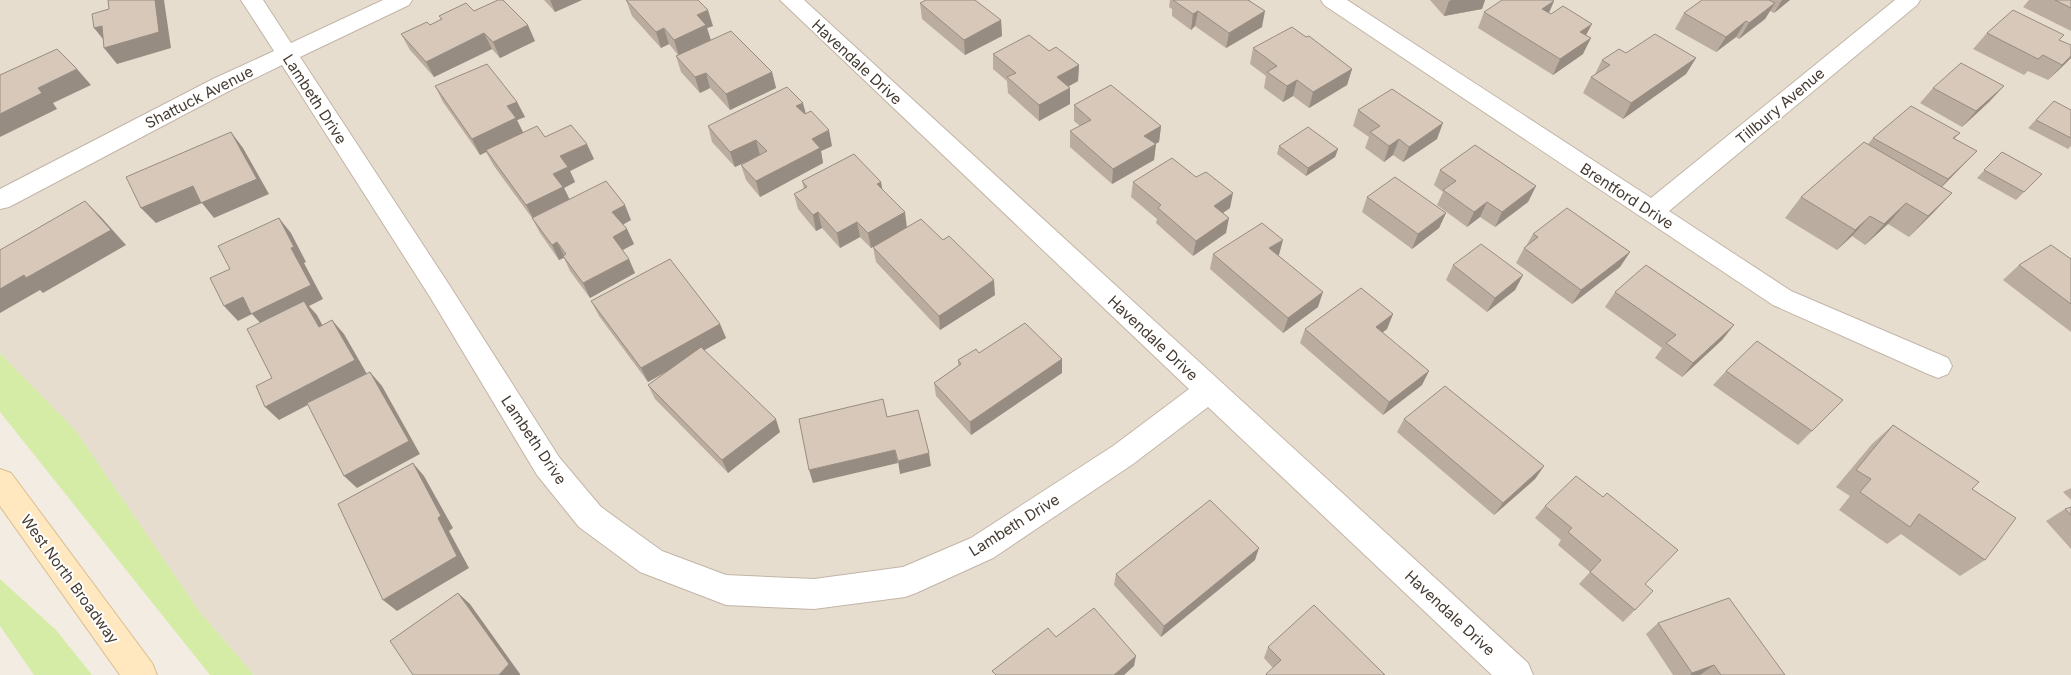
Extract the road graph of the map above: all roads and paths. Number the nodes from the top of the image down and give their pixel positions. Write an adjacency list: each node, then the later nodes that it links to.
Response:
1 (252, 0): 6 (street, Lambeth Drive)
2 (401, 0): 6 (street, Shattuck Avenue)
3 (791, 0): 10 (street, Havendale Drive)
4 (1332, 0): 8 (street, Brentford Drive)
5 (1910, 0): 8 (street, Tillbury Avenue)
6 (286, 53): 7 (street, Shattuck Avenue); 10 (street, Lambeth Drive)
7 (0, 200)
8 (1651, 212): 9 (street, Brentford Drive)
9 (1938, 366)
10 (1210, 390): 13 (street, Havendale Drive)
11 (0, 482): 12 (main road, West North Broadway)
12 (140, 675)
13 (1516, 675)

